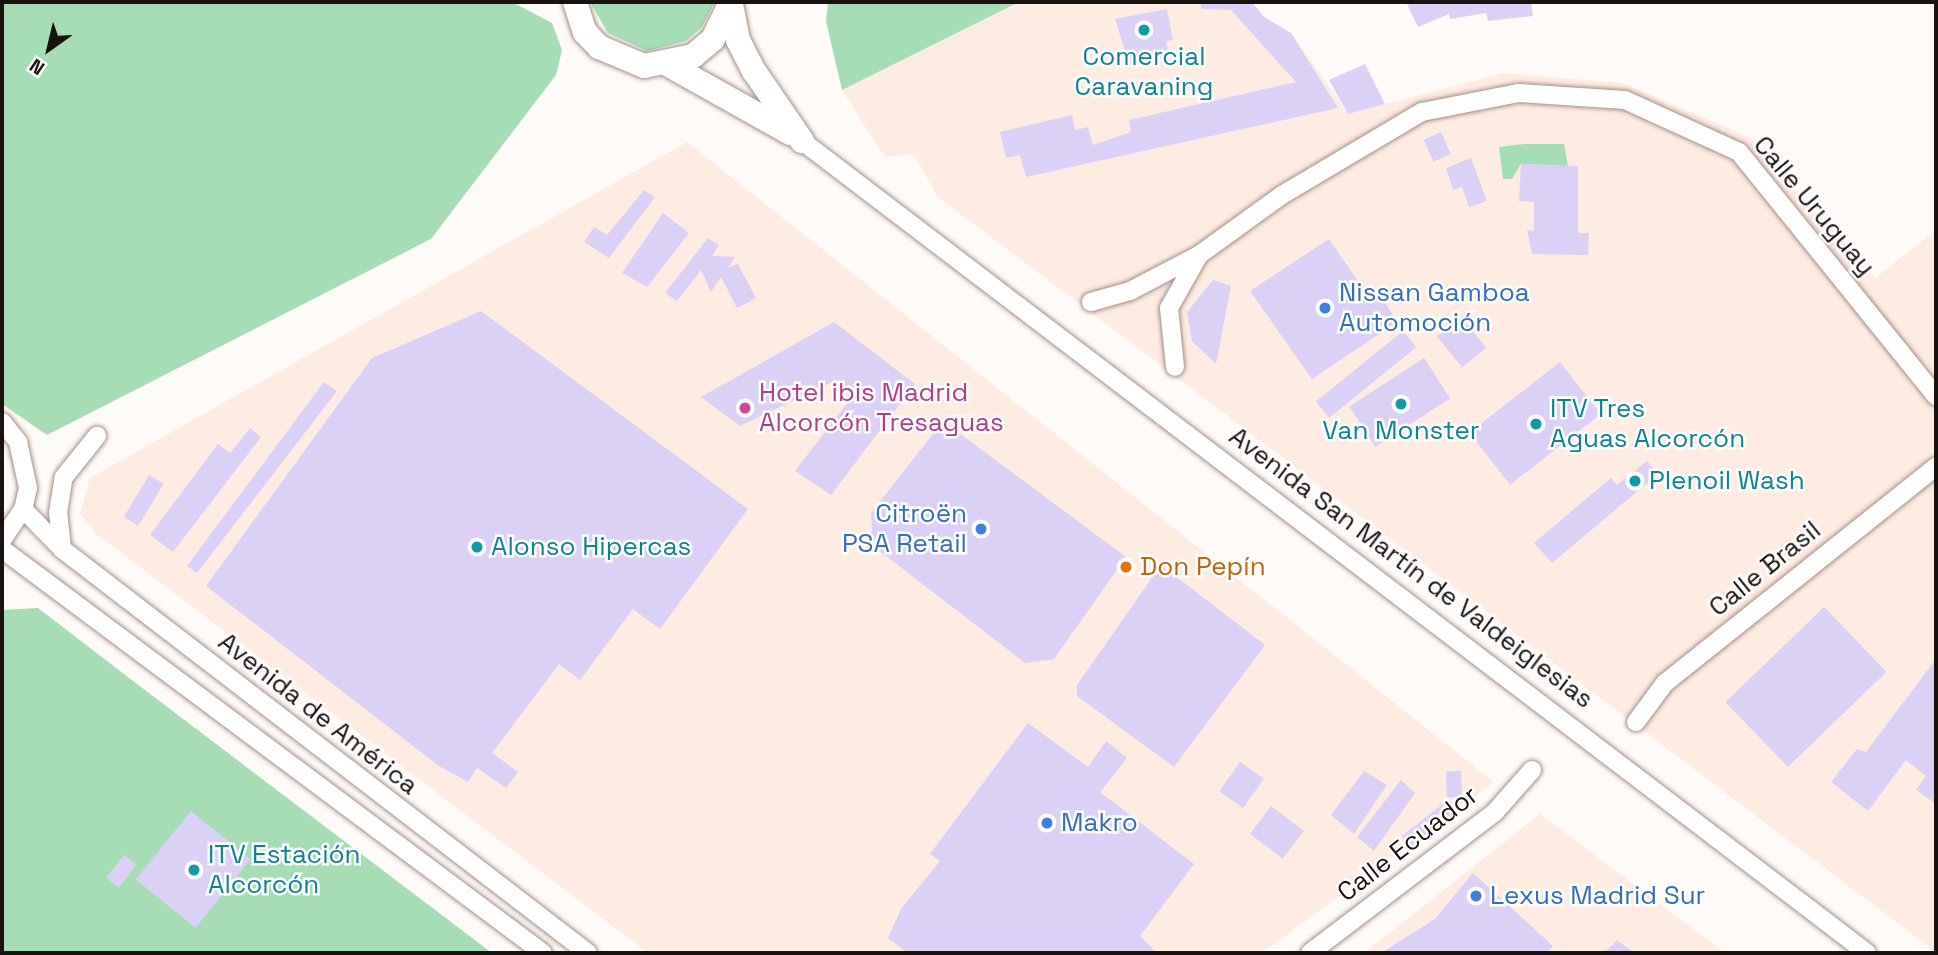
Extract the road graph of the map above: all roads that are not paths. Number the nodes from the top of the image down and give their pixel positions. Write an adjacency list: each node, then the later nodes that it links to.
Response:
1 (575, 2): 3 (street)
2 (731, 3): 3 (street); 4 (street)
3 (669, 65): 4 (street)
4 (802, 141): 21 (street, Avenida San Martín de Valdeiglesias)
5 (1199, 255): 6 (street, Calle Uruguay); 7 (street, Calle Uruguay); 8 (street, Calle Uruguay)
6 (1091, 302)
7 (1175, 367)
8 (1936, 396)
9 (2, 422): 12 (street)
10 (97, 436): 15 (street)
11 (1936, 467): 16 (street, Calle Brasil)
12 (23, 509): 13 (street); 15 (street, Avenida de América)
13 (2, 540)
14 (2, 549): 18 (street, Avenida de América)
15 (62, 549): 19 (street, Avenida de América)
16 (1636, 722)
17 (1532, 770): 20 (street, Calle Ecuador)
18 (543, 953)
19 (588, 953)
20 (1310, 953)
21 (1867, 953)

